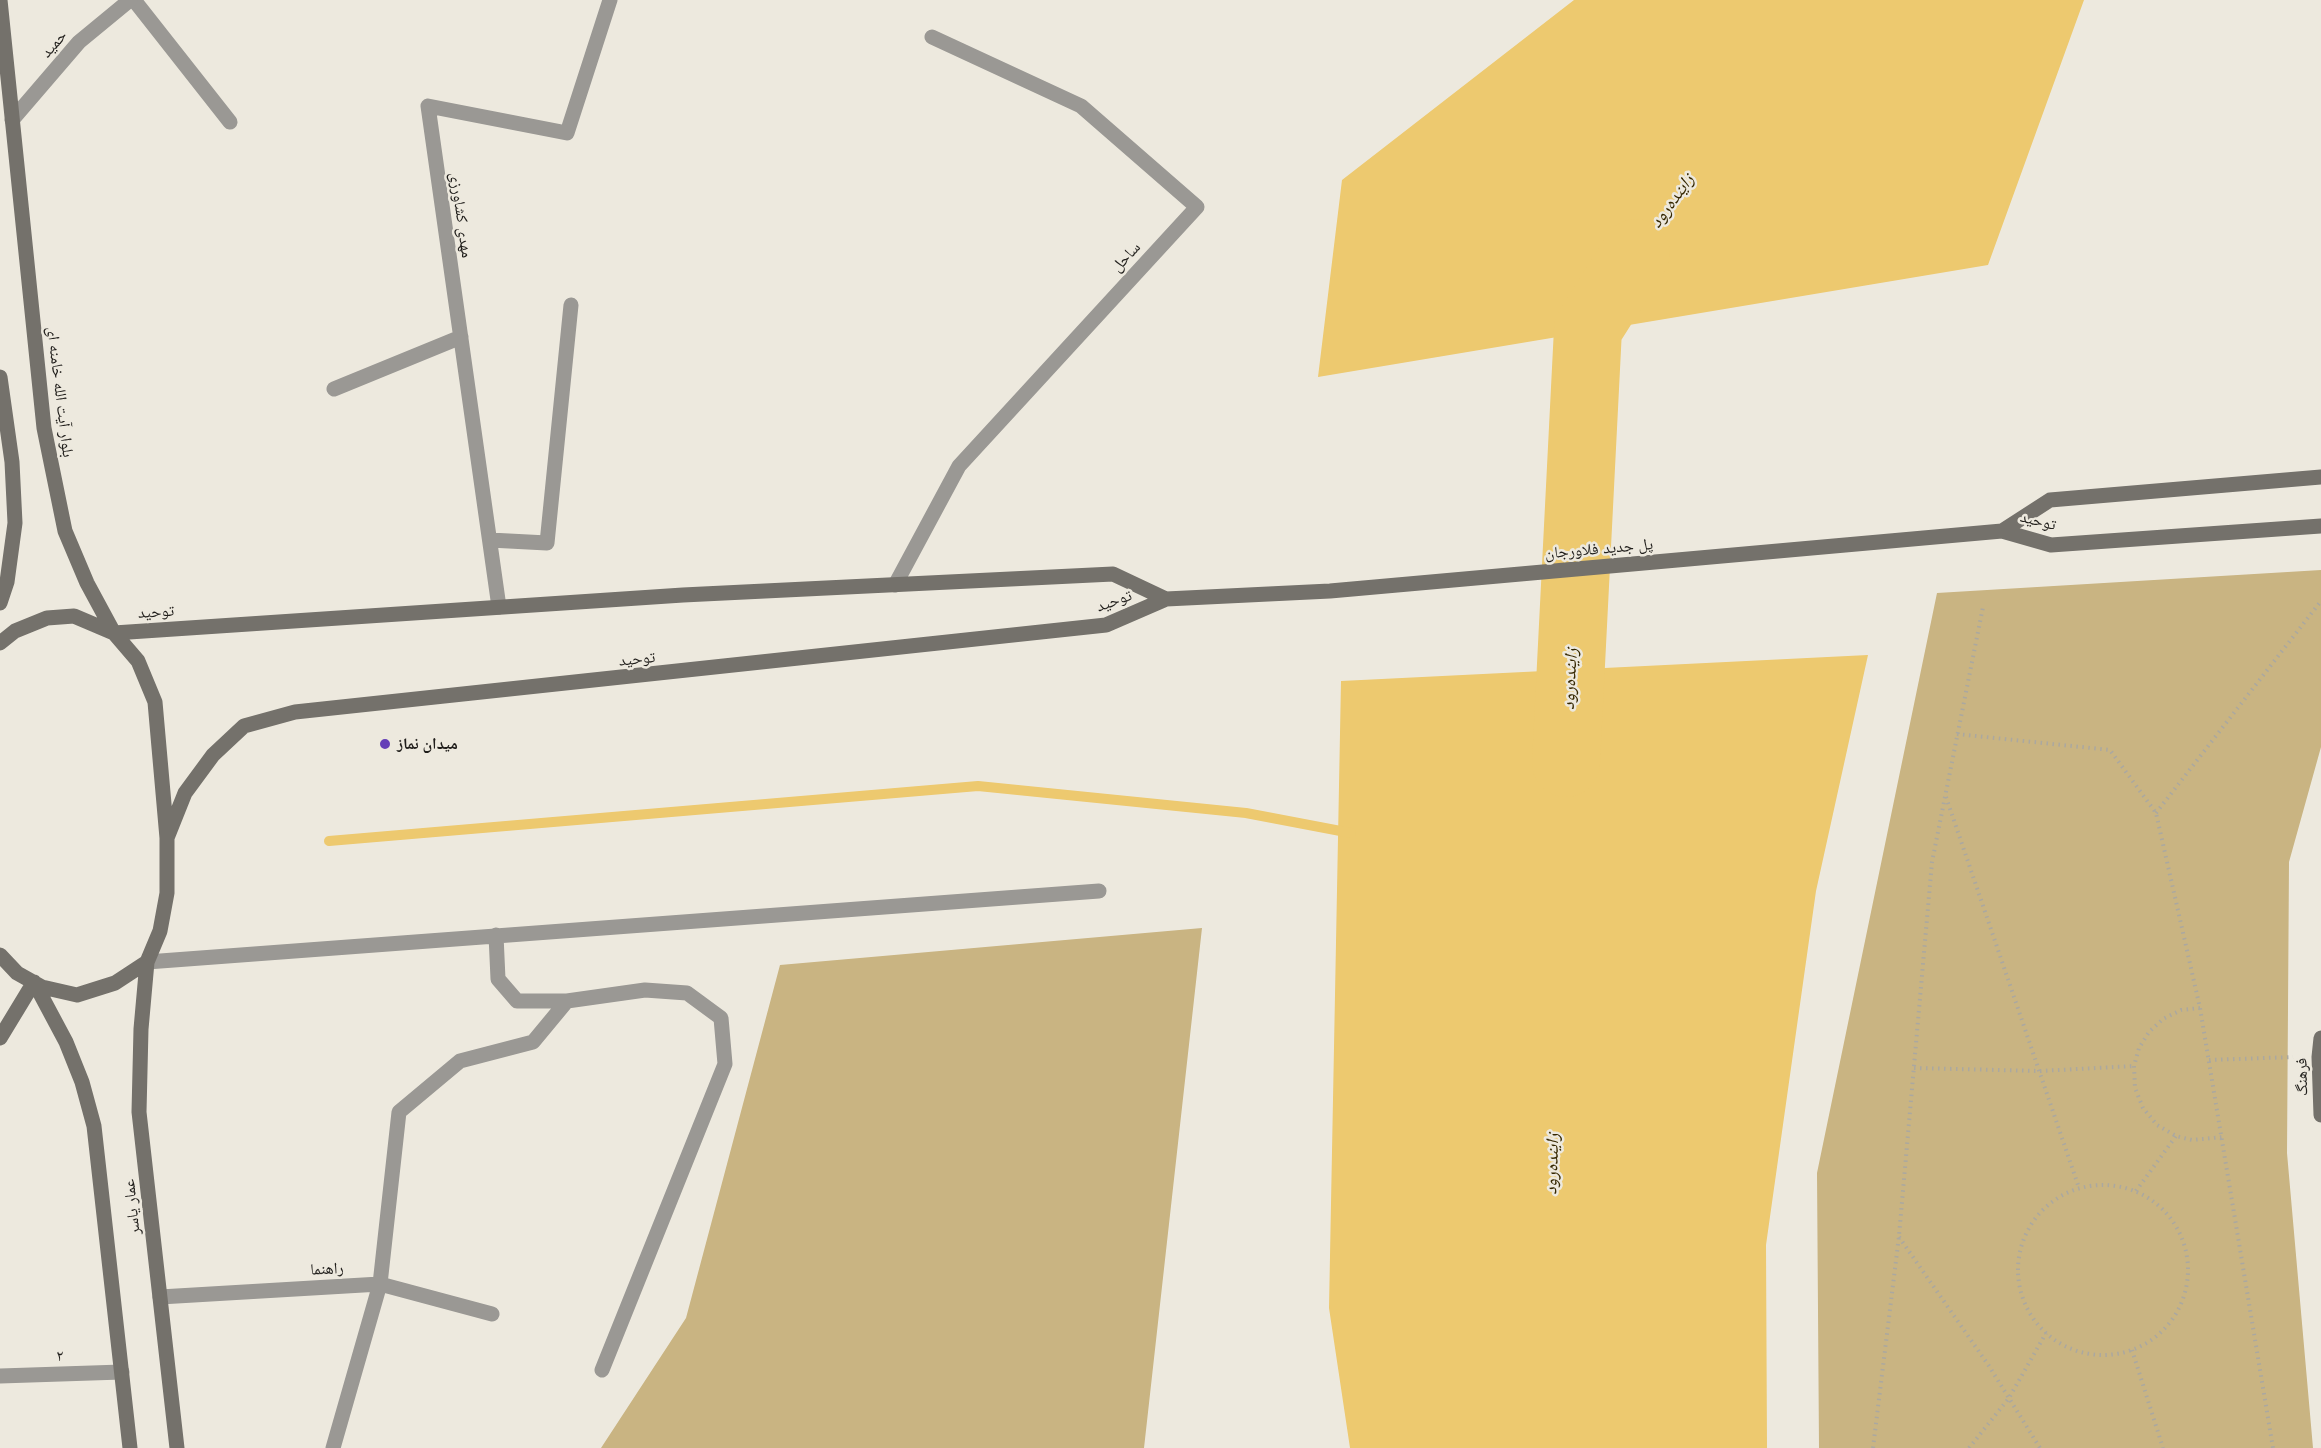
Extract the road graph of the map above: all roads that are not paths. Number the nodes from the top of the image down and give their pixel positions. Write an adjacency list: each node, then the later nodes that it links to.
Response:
1 (0, 0): 5 (main road, بلوار آیت الله خامنه ای)
2 (132, 0): 5 (street, حمید); 6 (street)
3 (610, 0): 8 (street, مهدی کشاورزی)
4 (932, 37): 16 (street, ساحل)
5 (12, 120): 21 (main road, بلوار آیت الله خامنه ای)
6 (230, 122)
7 (571, 305): 15 (street)
8 (461, 337): 10 (street); 15 (street, مهدی کشاورزی)
9 (0, 377): 11 (main road)
10 (334, 388)
11 (6, 463): 19 (main road)
12 (2321, 477): 14 (main road, توحید)
13 (2321, 526): 14 (main road, توحید)
14 (2002, 531): 17 (main road, پل جدید فلاورجان)
15 (490, 540): 20 (street, مهدی کشاورزی)
16 (895, 585): 18 (main road, توحید); 20 (main road, توحید)
17 (1330, 591): 18 (main road, توحید)
18 (1166, 599): 23 (main road, توحید)
19 (0, 603)
20 (499, 607): 21 (main road, توحید)
21 (114, 633): 22 (main road); 23 (main road)
22 (0, 643)
23 (167, 838): 27 (main road)
24 (1099, 891): 25 (street)
25 (496, 935): 27 (street); 29 (street)
26 (0, 955): 28 (main road)
27 (147, 962): 28 (main road); 34 (main road, عمار یاسر)
28 (34, 982): 30 (main road); 37 (main road, عمار یاسر)
29 (567, 1001): 33 (street); 36 (street)
30 (0, 1038)
31 (2321, 1038): 32 (main road, فرهنگ)
32 (2321, 1115)
33 (380, 1284): 34 (street, راهنما); 35 (street, راهنما); 41 (street)
34 (160, 1297): 40 (main road, عمار یاسر)
35 (492, 1314)
36 (602, 1370)
37 (122, 1372): 38 (street, ۲); 39 (main road, عمار یاسر)
38 (0, 1377)
39 (130, 1448)
40 (177, 1448)
41 (333, 1448)

